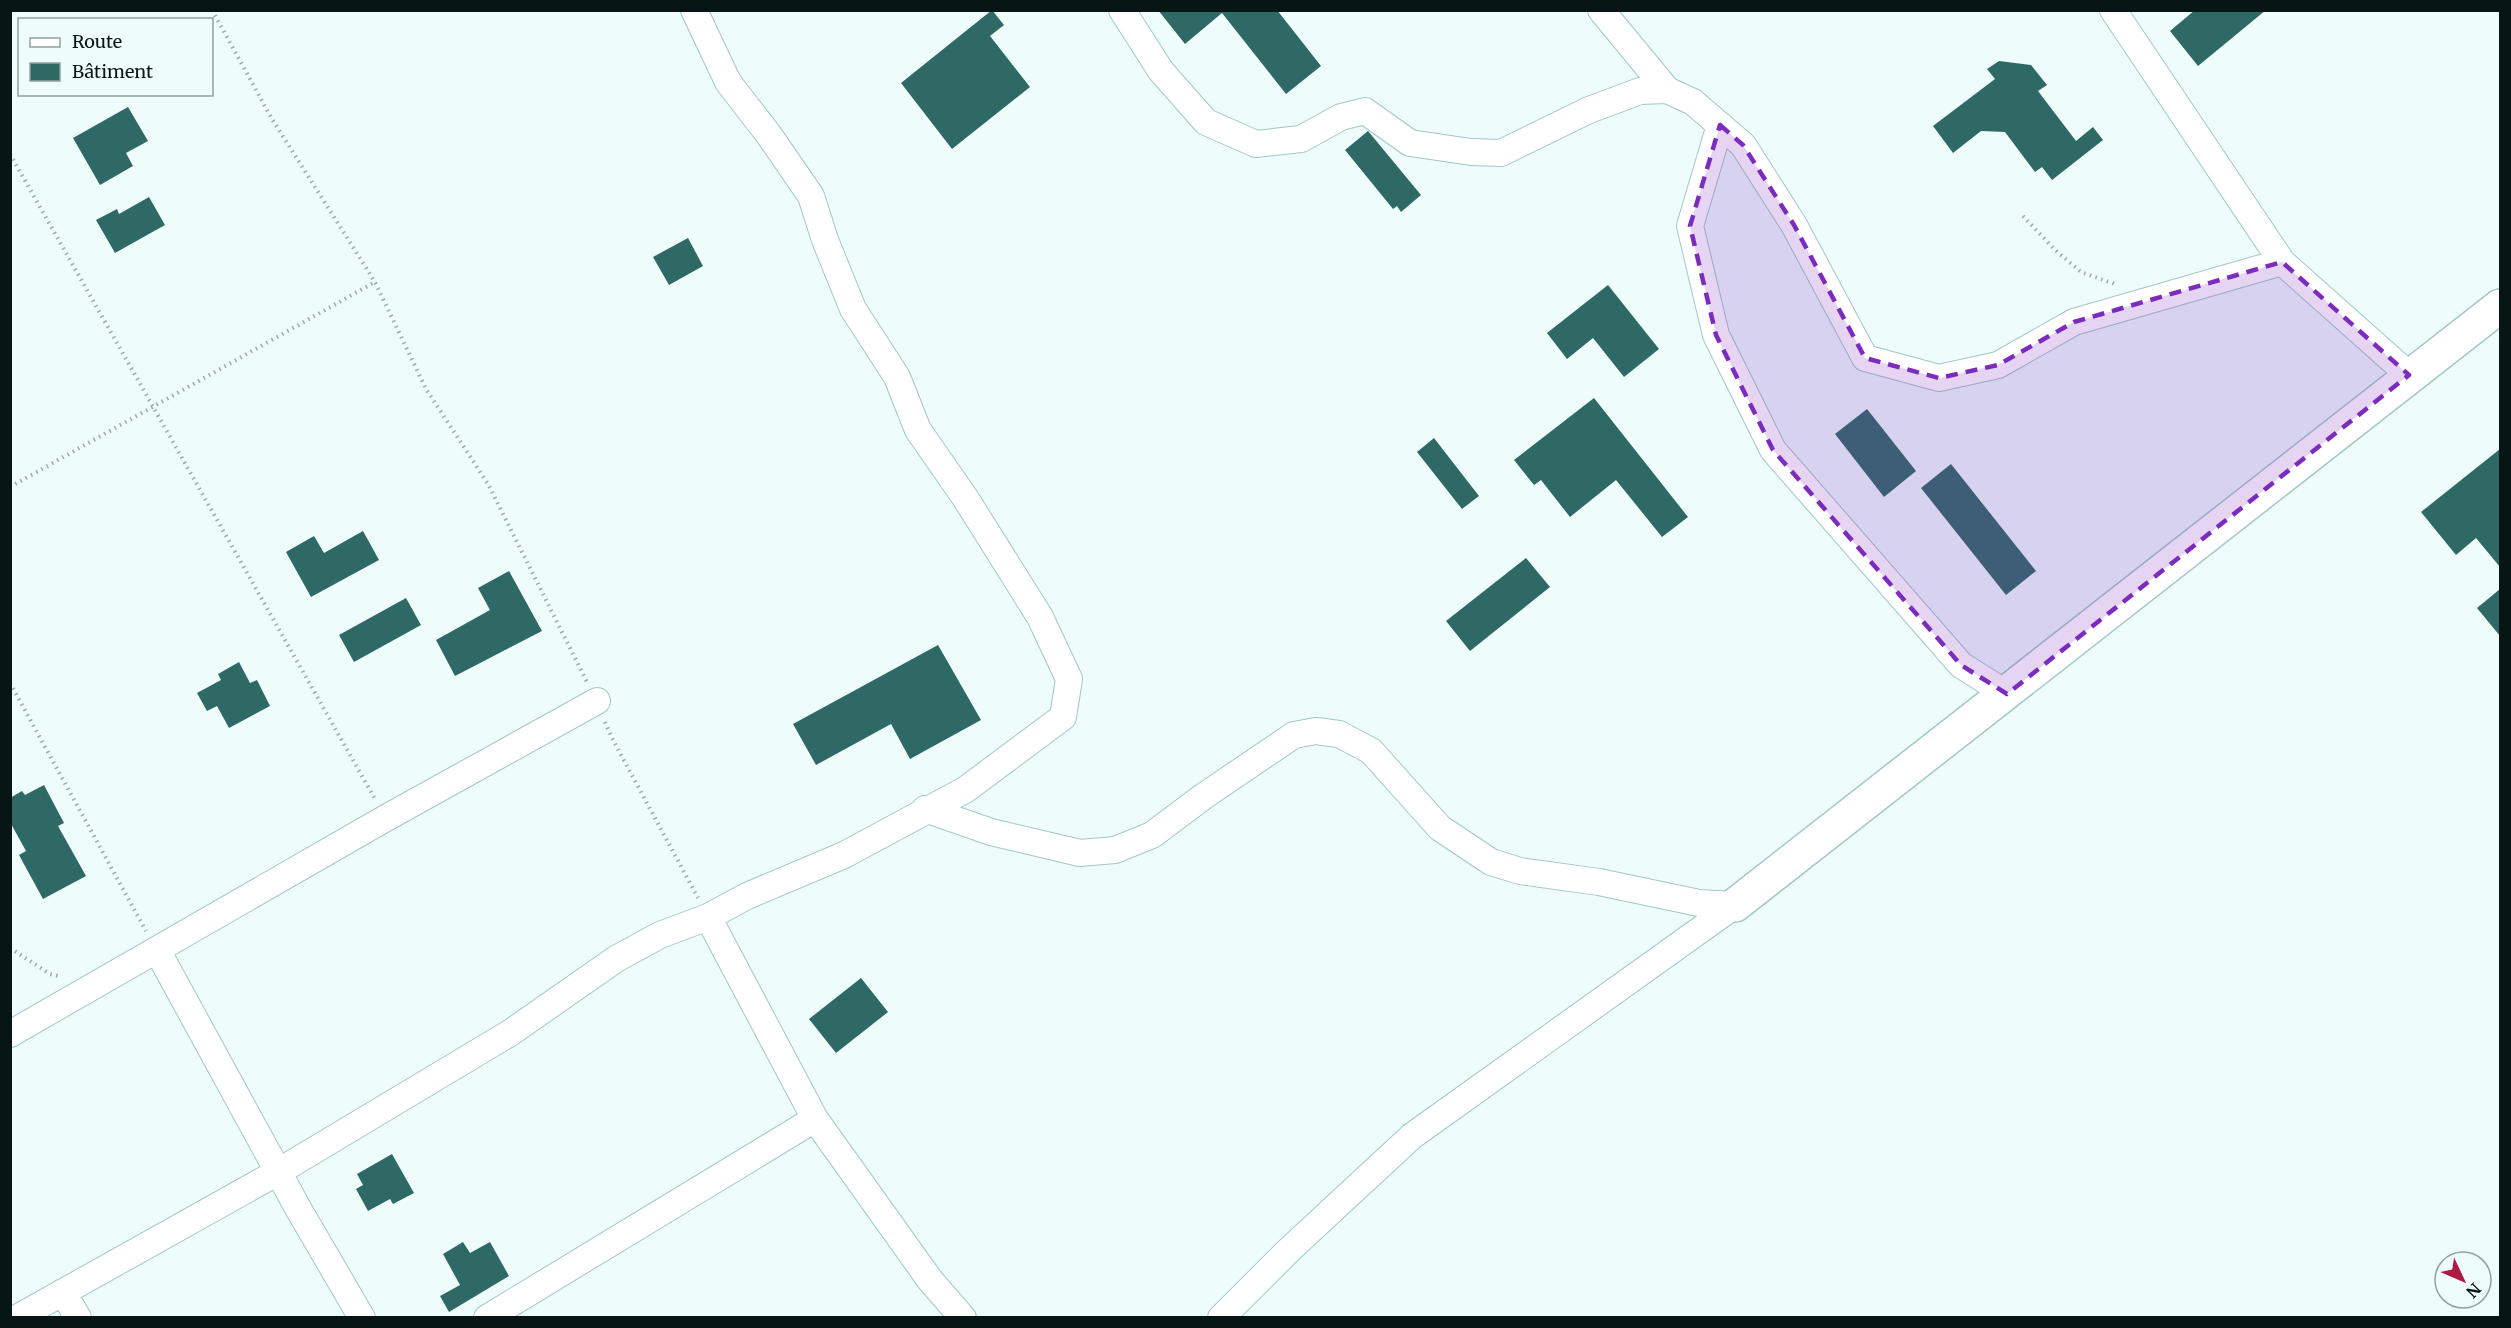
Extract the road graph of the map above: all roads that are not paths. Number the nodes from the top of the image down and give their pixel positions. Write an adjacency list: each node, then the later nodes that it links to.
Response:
1 (694, 10): 12 (street)
2 (1122, 10): 5 (street)
3 (1601, 10): 5 (street)
4 (2113, 10): 7 (street)
5 (1667, 90): 6 (street)
6 (1720, 125): 7 (street); 10 (street)
7 (2282, 262): 9 (street)
8 (2500, 306): 9 (street)
9 (2409, 375): 10 (street)
10 (2007, 694): 13 (street)
11 (597, 701): 15 (street)
12 (925, 809): 13 (street); 14 (street)
13 (1735, 905): 25 (street)
14 (708, 917): 17 (street); 18 (street)
15 (157, 950): 16 (street); 18 (street)
16 (10, 1034)
17 (815, 1119): 23 (street); 24 (street)
18 (278, 1172): 19 (street); 22 (street)
19 (63, 1292): 20 (street); 21 (street)
20 (17, 1317)
21 (78, 1317)
22 (362, 1317)
23 (487, 1317)
24 (963, 1317)
25 (1221, 1317)

